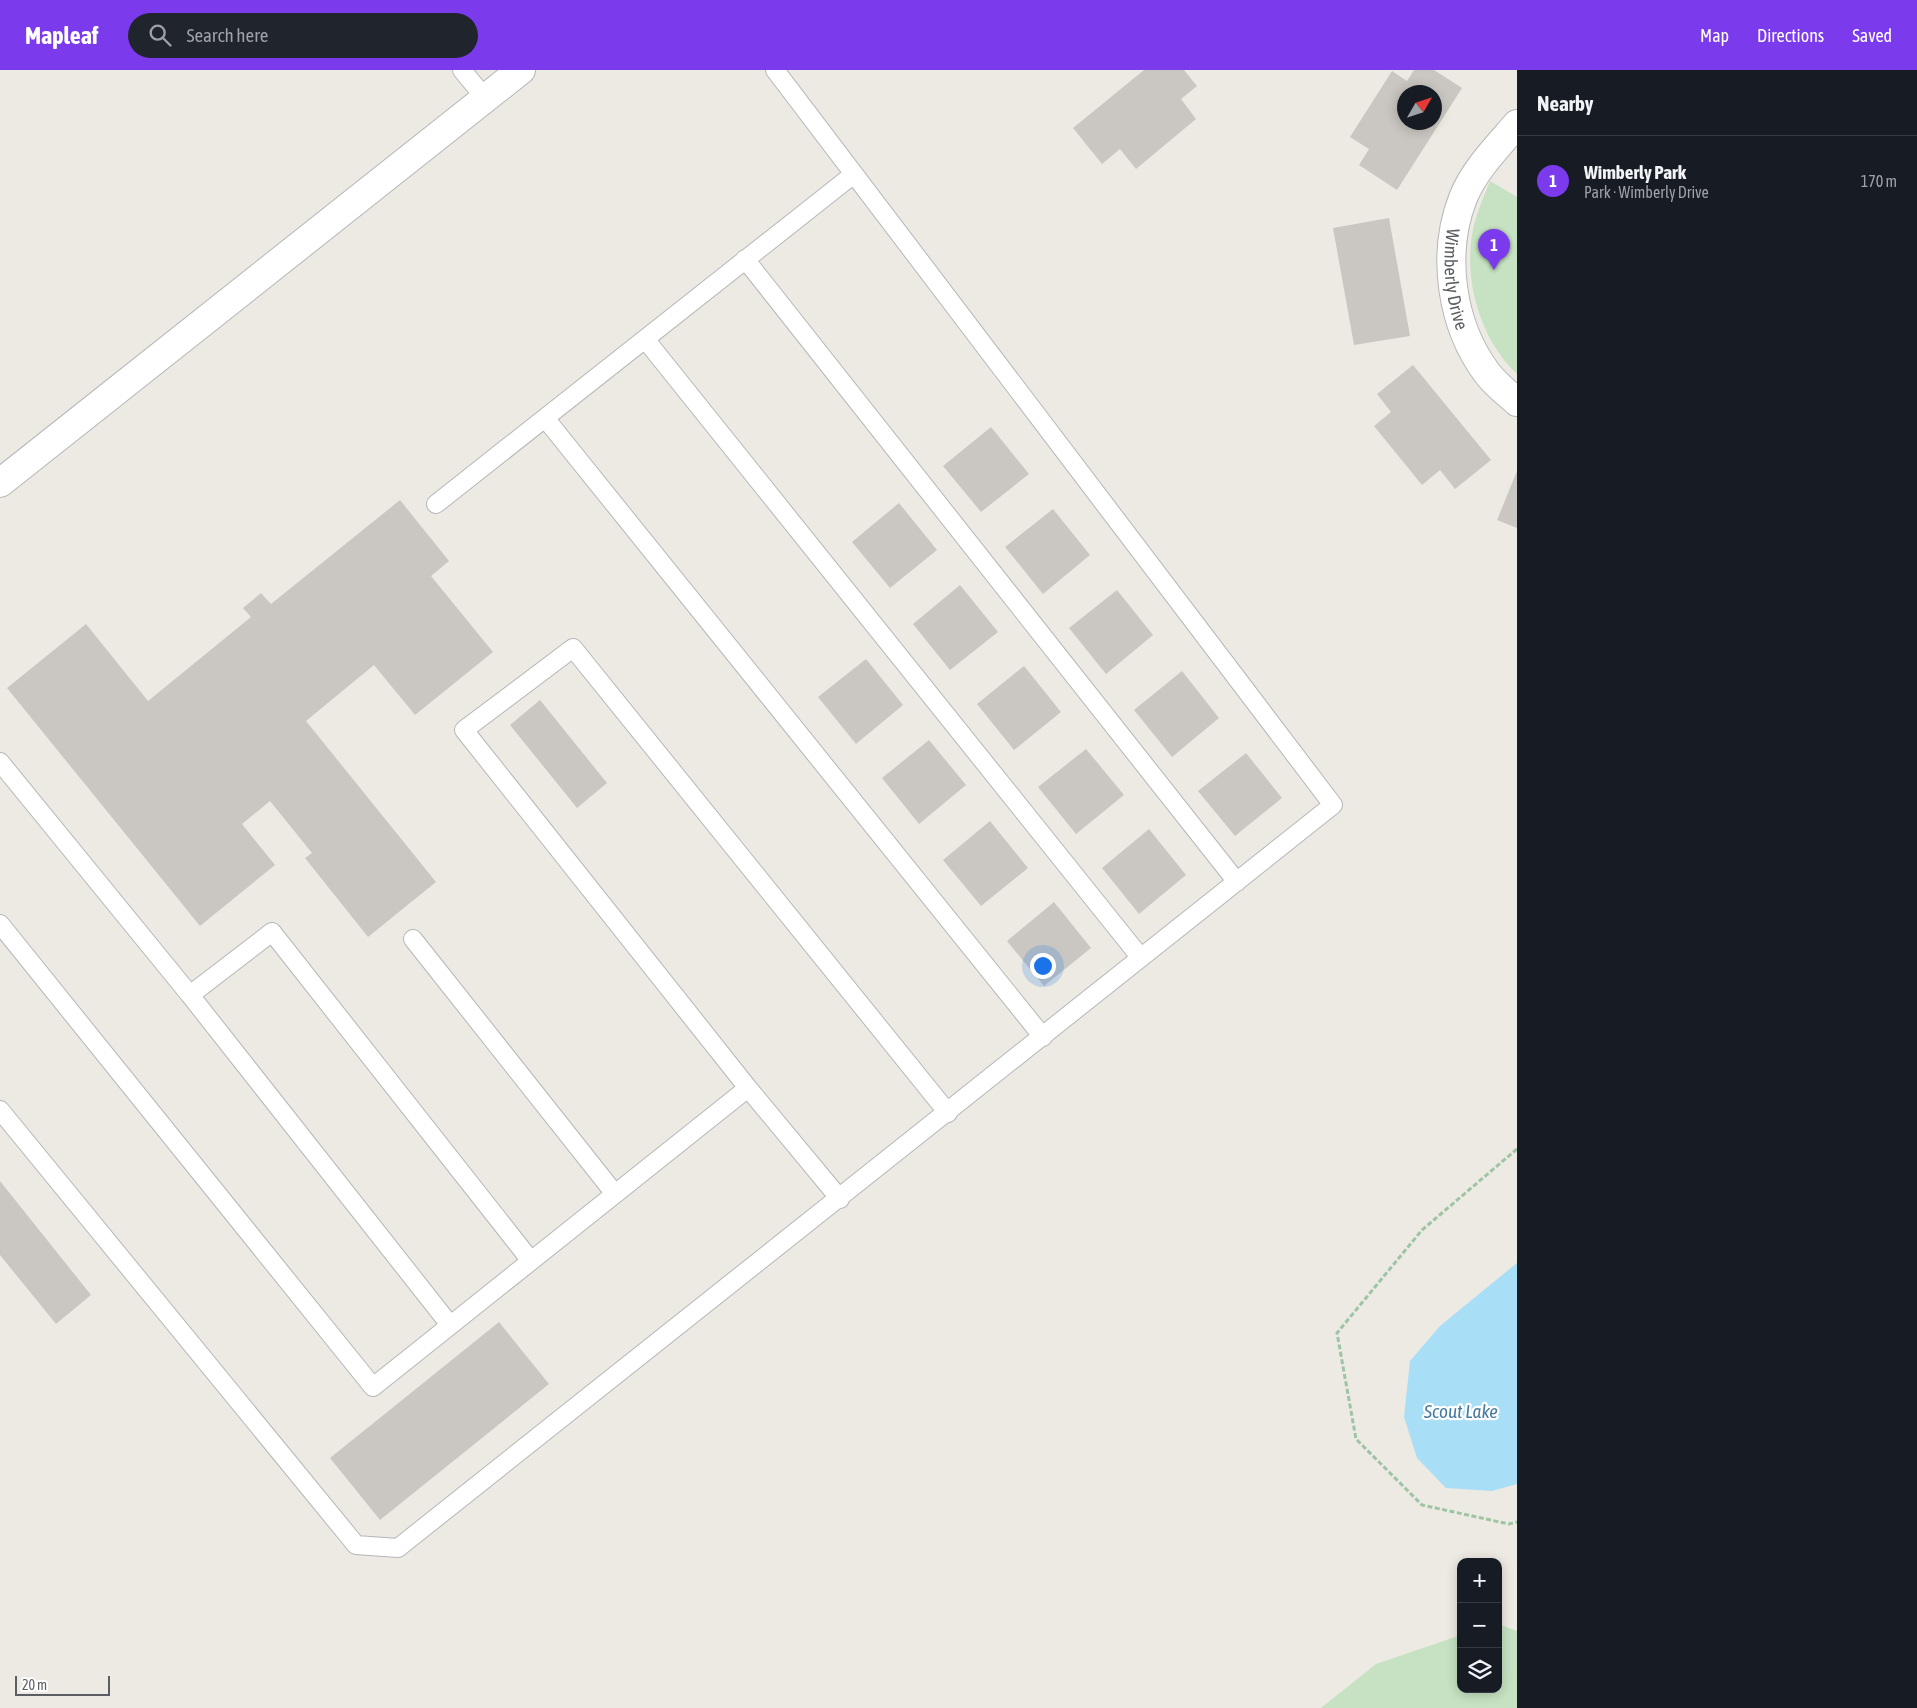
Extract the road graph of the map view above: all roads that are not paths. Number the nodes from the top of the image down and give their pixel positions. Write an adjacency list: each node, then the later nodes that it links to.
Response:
1 (462, 70): 4 (lane)
2 (521, 70): 4 (street)
3 (775, 70): 6 (lane)
4 (485, 98): 11 (street)
5 (1517, 124): 9 (street, Wimberly Drive)
6 (854, 174): 7 (lane); 14 (lane)
7 (745, 259): 8 (lane); 14 (lane)
8 (645, 338): 10 (lane); 17 (lane)
9 (1517, 402)
10 (545, 418): 12 (lane); 19 (lane)
11 (0, 483)
12 (436, 504)
13 (0, 762): 18 (lane)
14 (1237, 882): 17 (lane)
15 (0, 924): 26 (lane)
16 (413, 939): 23 (lane)
17 (1141, 958): 19 (lane)
18 (190, 995): 25 (lane); 26 (lane)
19 (1043, 1037): 22 (lane)
20 (748, 1088): 22 (lane); 23 (lane); 24 (lane)
21 (0, 1110): 24 (lane)
22 (948, 1113): 24 (lane)
23 (615, 1194): 25 (lane)
24 (840, 1199)
25 (531, 1261): 26 (lane)
26 (450, 1325)

